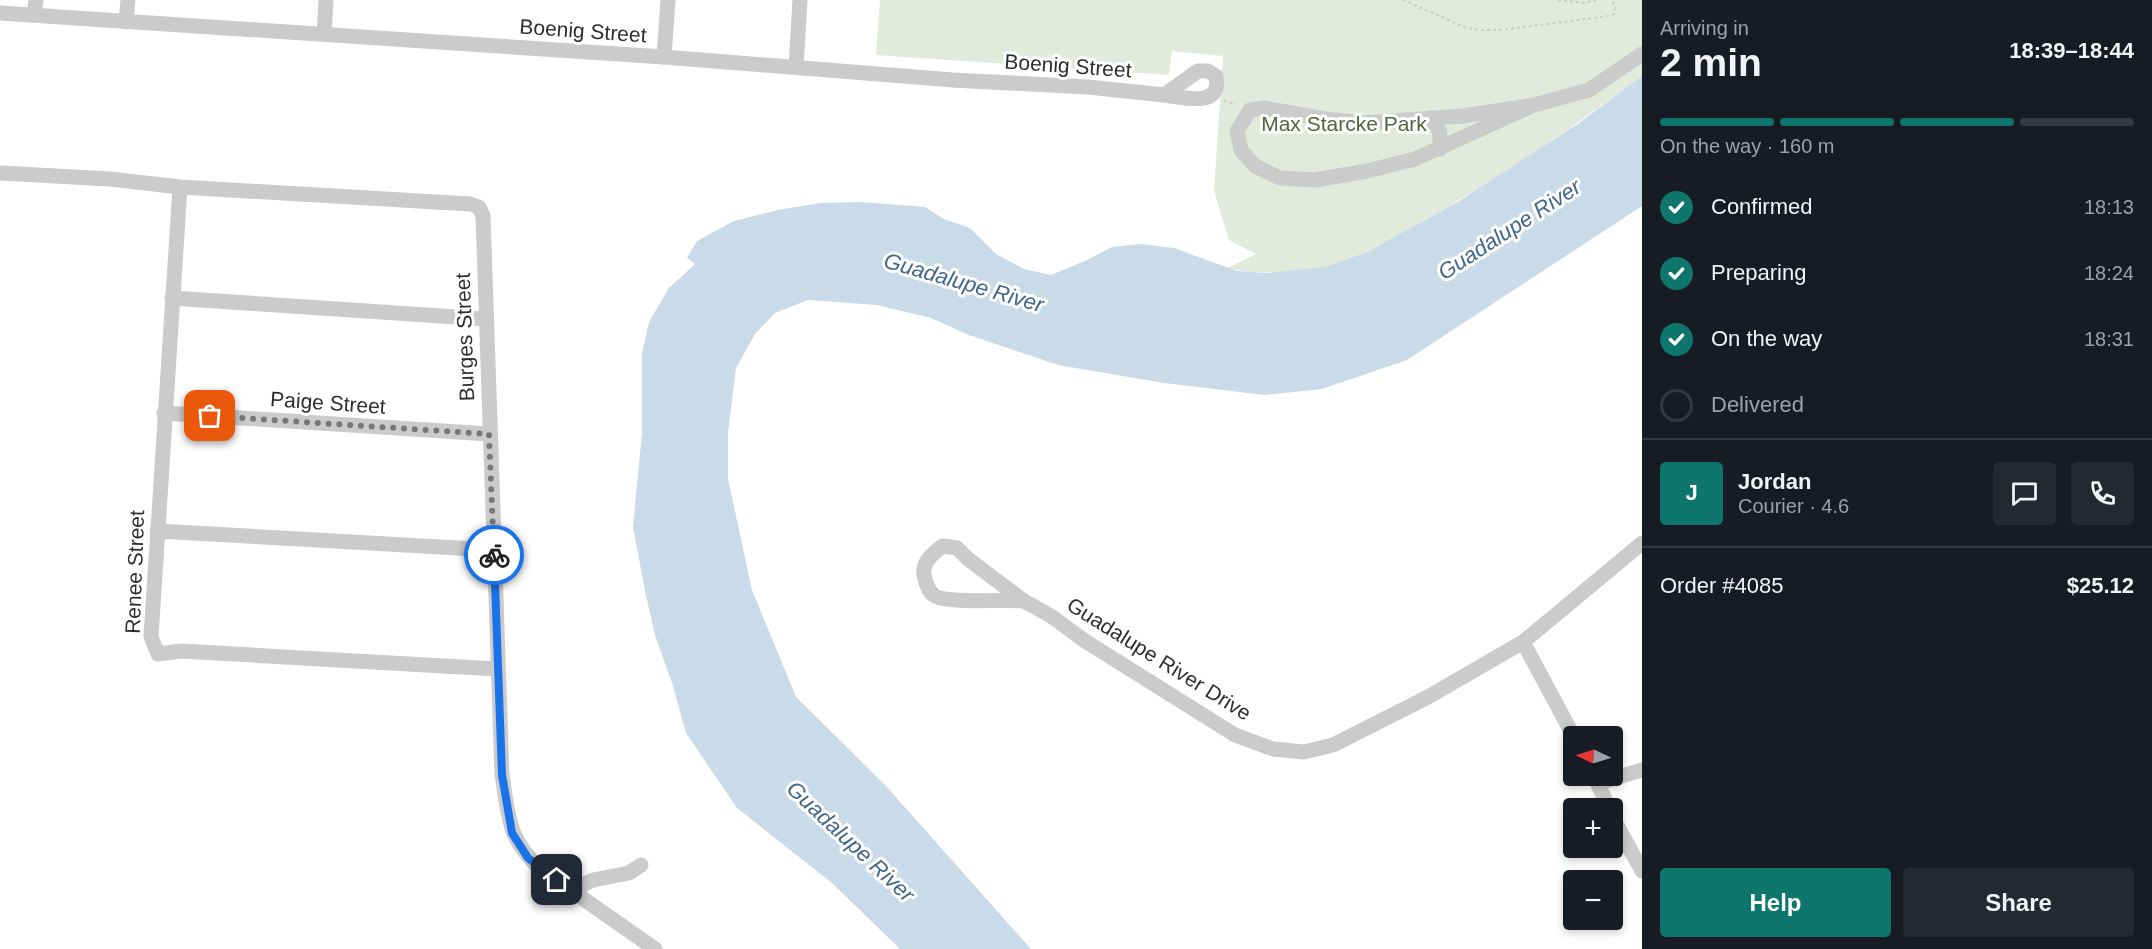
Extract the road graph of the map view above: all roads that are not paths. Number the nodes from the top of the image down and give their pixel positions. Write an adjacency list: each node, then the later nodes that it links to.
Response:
1 (128, 0): 7 (street)
2 (327, 0): 8 (street)
3 (668, 0): 10 (street)
4 (800, 0): 11 (street)
5 (35, 8): 6 (street, Boenig Street); 7 (street, Boenig Street)
6 (0, 13)
7 (126, 22): 8 (street, Boenig Street)
8 (324, 34): 10 (street, Boenig Street)
9 (1642, 54): 13 (street)
10 (664, 57): 11 (street, Boenig Street)
11 (796, 67): 12 (street, Boenig Street)
12 (1164, 95): 12 (street, Boenig Street)
13 (1534, 105): 14 (street); 15 (street)
14 (1431, 118): 15 (street); 15 (street)
15 (1440, 149)
16 (0, 173): 17 (street, Burges Street)
17 (180, 187): 18 (street, Renee Street); 19 (street, Burges Street)
18 (172, 298): 19 (street); 20 (street, Renee Street)
19 (486, 319): 21 (street, Burges Street)
20 (164, 413): 21 (street, Paige Street); 22 (street, Renee Street)
21 (489, 434): 24 (street, Burges Street)
22 (157, 531): 24 (street); 27 (street, Renee Street)
23 (1642, 543): 26 (street, Guadalupe River Drive)
24 (494, 550): 27 (street, Burges Street)
25 (1024, 601): 25 (street, Guadalupe River Drive); 26 (street, Guadalupe River Drive)
26 (1522, 642): 28 (street)
27 (497, 669): 34 (street, Burges Street)
28 (1568, 726)
29 (1642, 770): 30 (street)
30 (1623, 774)
31 (1623, 836): 33 (street)
32 (641, 865): 34 (street)
33 (1642, 871)
34 (572, 890): 35 (street, Burges Street)
35 (655, 949)

